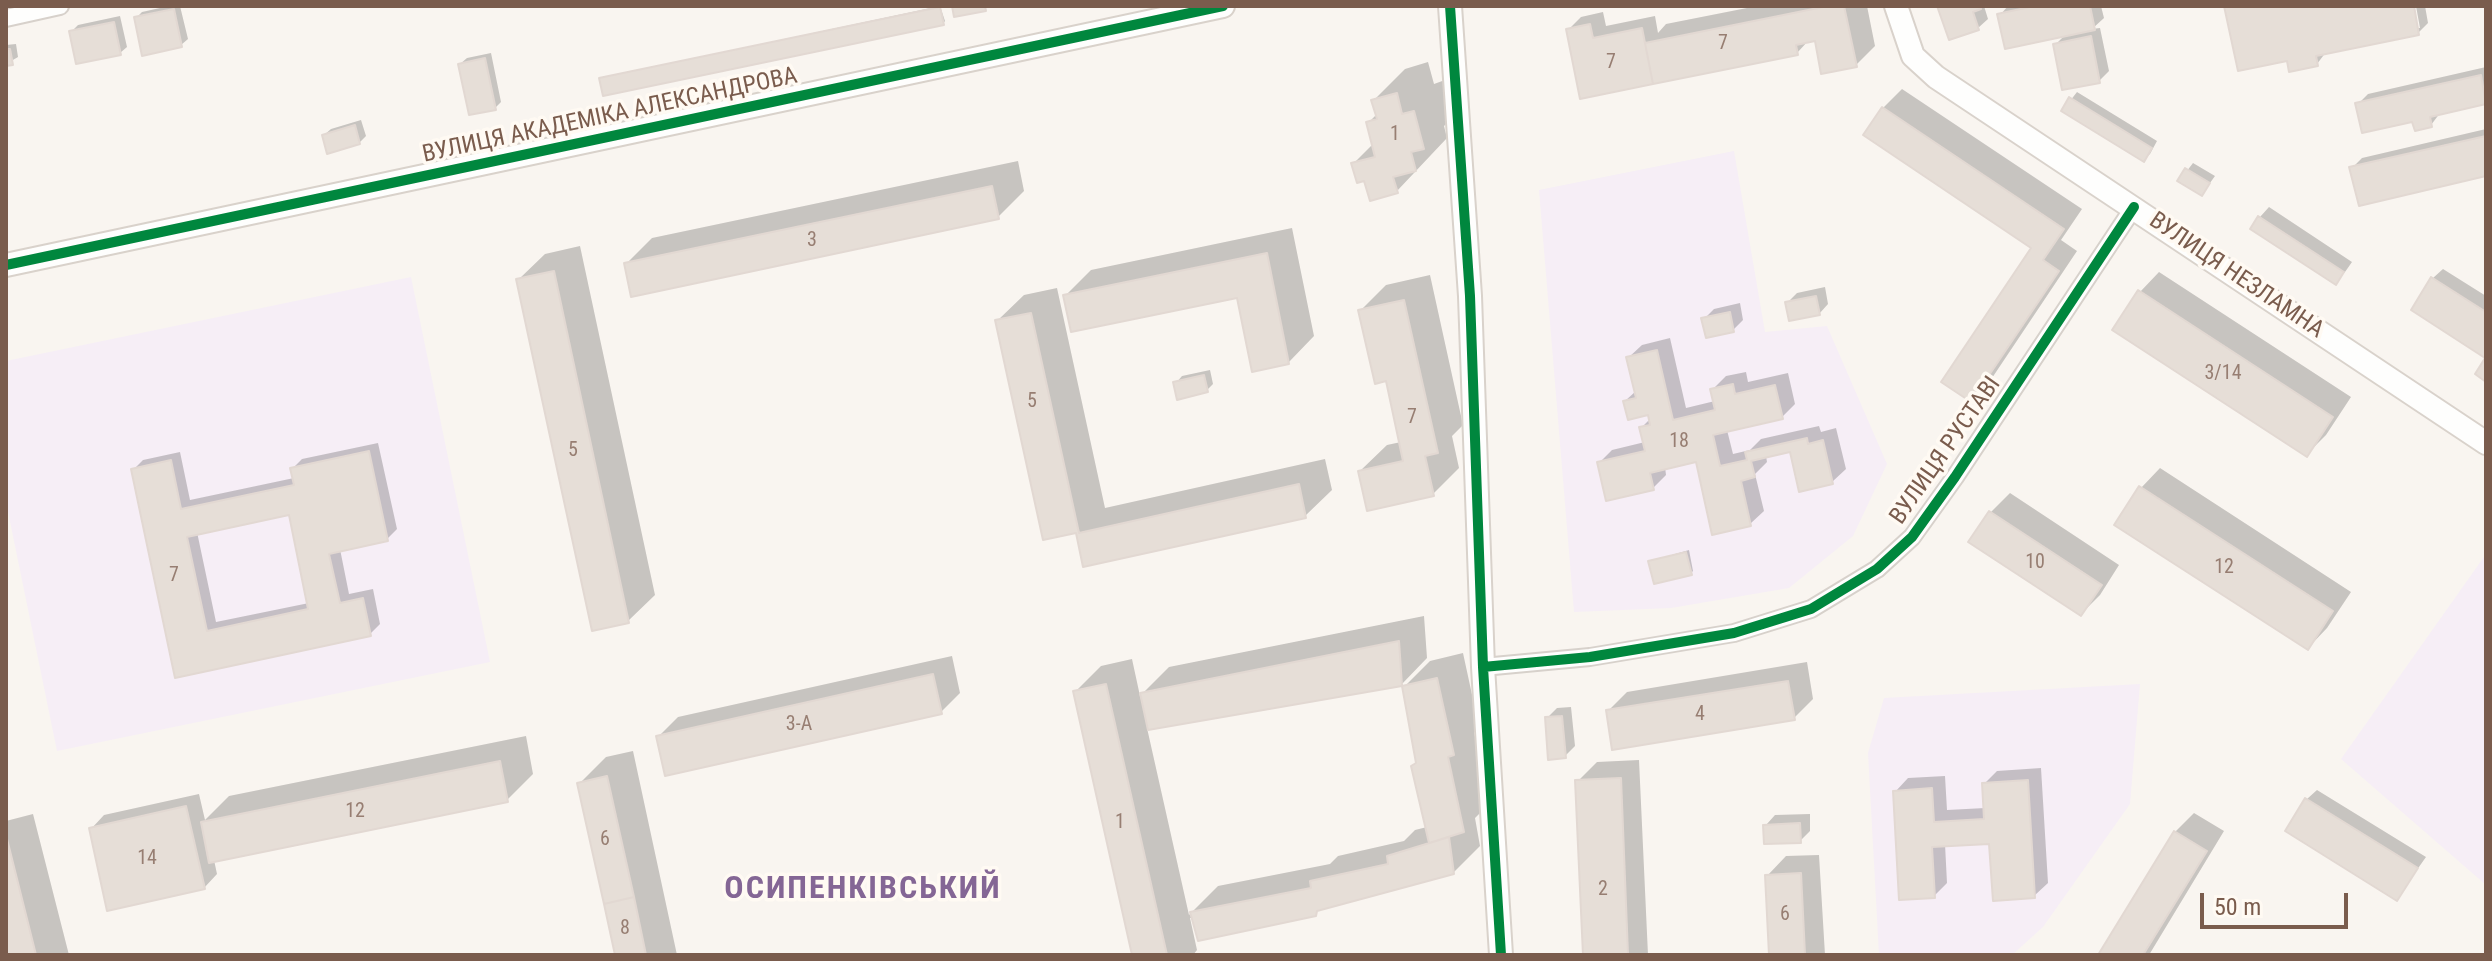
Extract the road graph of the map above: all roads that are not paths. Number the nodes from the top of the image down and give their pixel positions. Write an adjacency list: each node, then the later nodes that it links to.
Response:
1 (60, 6): 5 (street)
2 (1223, 6): 7 (street, ВУЛИЦЯ АКАДЕМІКА АЛЕКСАНДРОВА)
3 (1450, 6): 9 (street)
4 (1896, 6): 6 (street, ВУЛИЦЯ НЕЗЛАМНА)
5 (6, 18)
6 (2134, 207): 8 (street, ВУЛИЦЯ НЕЗЛАМНА); 9 (street, ВУЛИЦЯ РУСТАВІ)
7 (6, 265)
8 (2486, 443)
9 (1483, 667): 10 (street)
10 (1501, 955)

